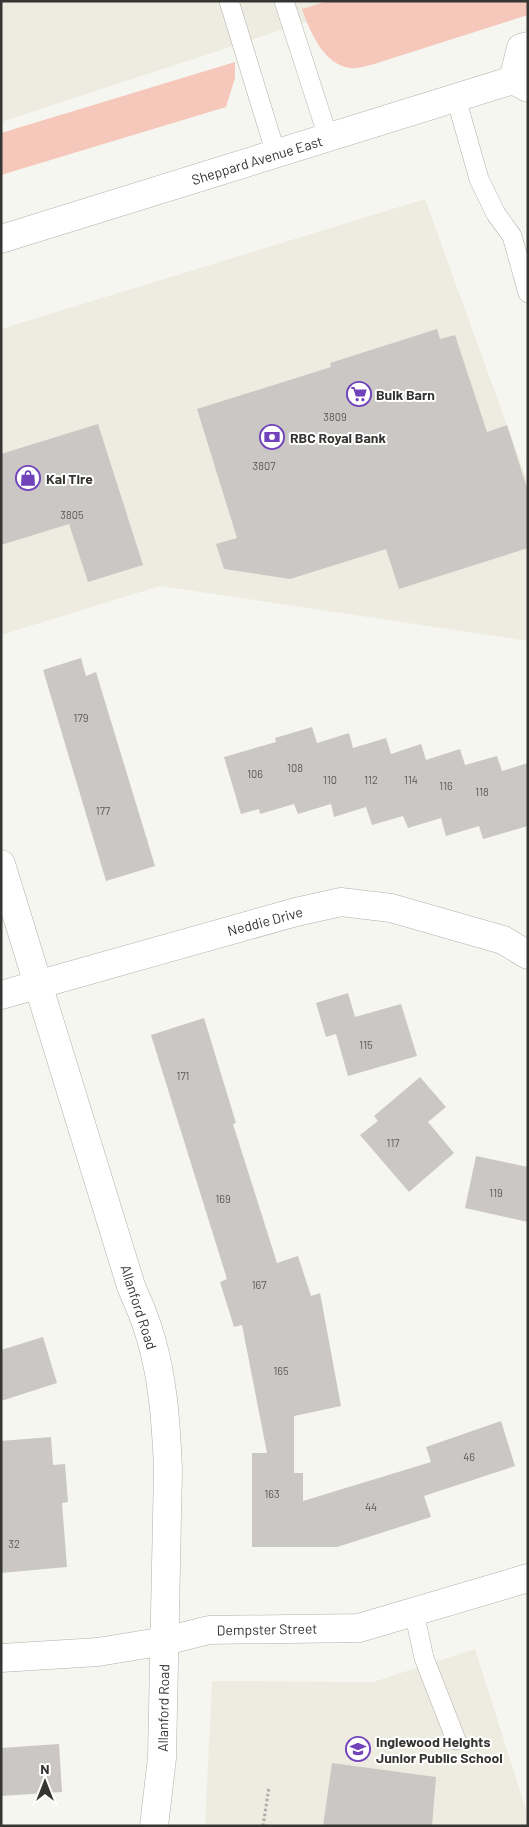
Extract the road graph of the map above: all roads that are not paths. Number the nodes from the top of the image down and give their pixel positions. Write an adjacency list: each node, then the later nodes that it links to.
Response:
1 (229, 1): 7 (lane)
2 (284, 1): 6 (lane)
3 (528, 46): 4 (street, Sheppard Avenue East)
4 (520, 84): 5 (street, Sheppard Avenue East)
5 (456, 98): 6 (street, Sheppard Avenue East); 8 (lane)
6 (328, 137): 7 (street, Sheppard Avenue East)
7 (276, 154): 9 (street, Sheppard Avenue East)
8 (520, 233): 10 (lane)
9 (1, 239)
10 (528, 293)
11 (1, 864): 13 (street, Allanford Road)
12 (528, 955): 13 (street, Neddie Drive)
13 (37, 984): 14 (street, Neddie Drive); 17 (street, Allanford Road)
14 (1, 996)
15 (528, 1578): 16 (street, Dempster Street)
16 (414, 1612): 17 (street, Dempster Street); 19 (lane)
17 (165, 1641): 18 (street, Dempster Street); 20 (street, Allanford Road)
18 (1, 1658)
19 (456, 1740)
20 (154, 1826)

